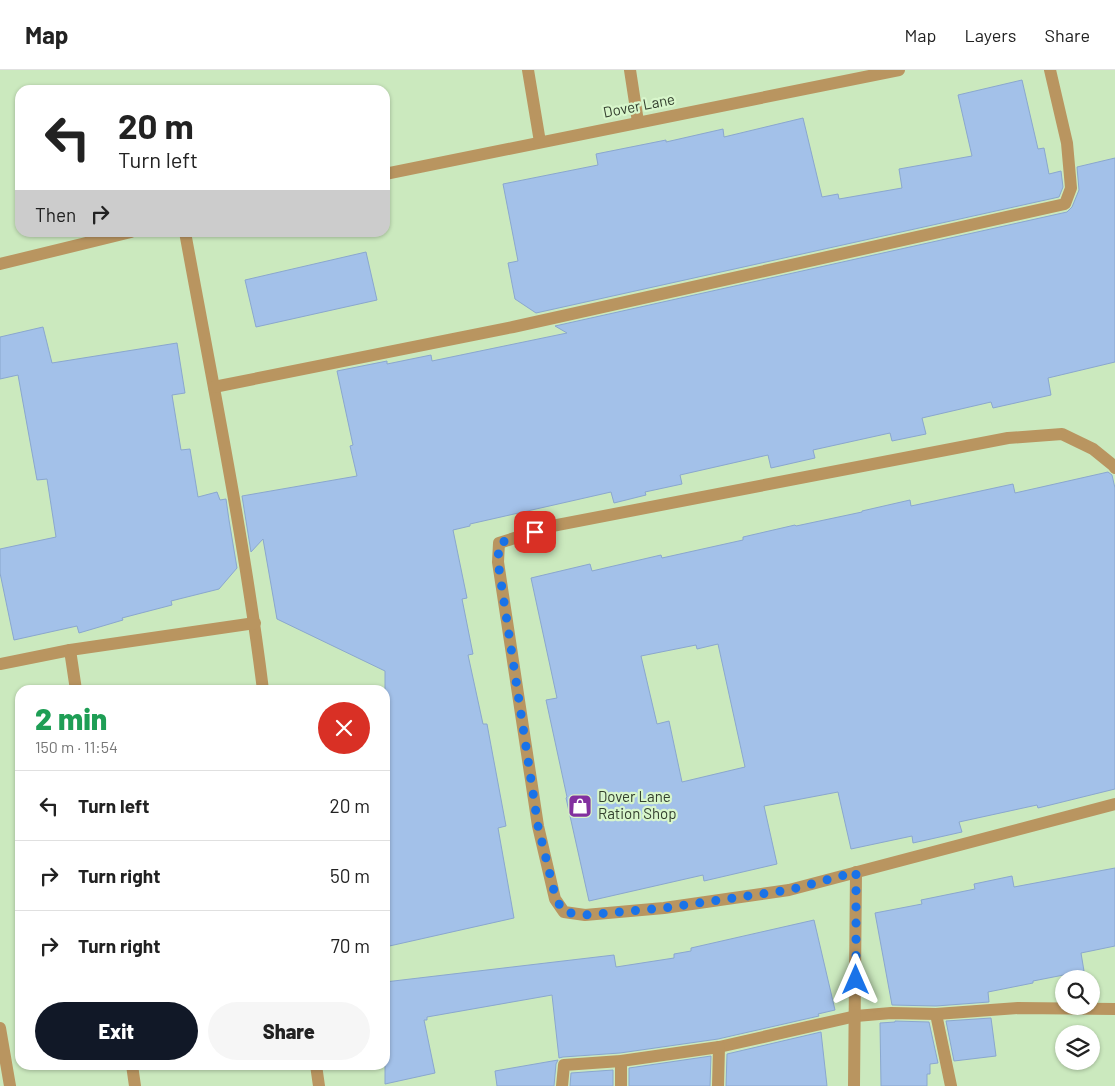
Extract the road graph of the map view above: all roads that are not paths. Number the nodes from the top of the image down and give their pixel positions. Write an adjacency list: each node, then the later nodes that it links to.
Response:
1 (528, 70): 6 (street)
2 (630, 70): 5 (street)
3 (899, 70): 5 (street, Dover Lane)
4 (1050, 70): 11 (street)
5 (638, 122): 6 (street, Dover Lane)
6 (540, 142): 7 (street, Dover Lane)
7 (390, 173)
8 (111, 237): 10 (street)
9 (187, 237): 11 (street)
10 (0, 264)
11 (214, 387): 13 (street)
12 (1115, 468): 19 (street)
13 (254, 623): 14 (street); 17 (street)
14 (70, 650): 15 (street); 16 (street)
15 (0, 664)
16 (75, 685)
17 (262, 685)
18 (1115, 804): 19 (street)
19 (856, 872): 22 (street)
20 (1115, 1008): 21 (street)
21 (936, 1014): 22 (street); 35 (street)
22 (856, 1016): 24 (street); 34 (street)
23 (0, 1028): 28 (street)
24 (719, 1047): 25 (street); 33 (street)
25 (621, 1061): 31 (street); 32 (street)
26 (133, 1070): 29 (street)
27 (317, 1070): 30 (street)
28 (10, 1086)
29 (135, 1086)
30 (319, 1086)
31 (562, 1086)
32 (621, 1086)
33 (718, 1086)
34 (854, 1086)
35 (951, 1086)

